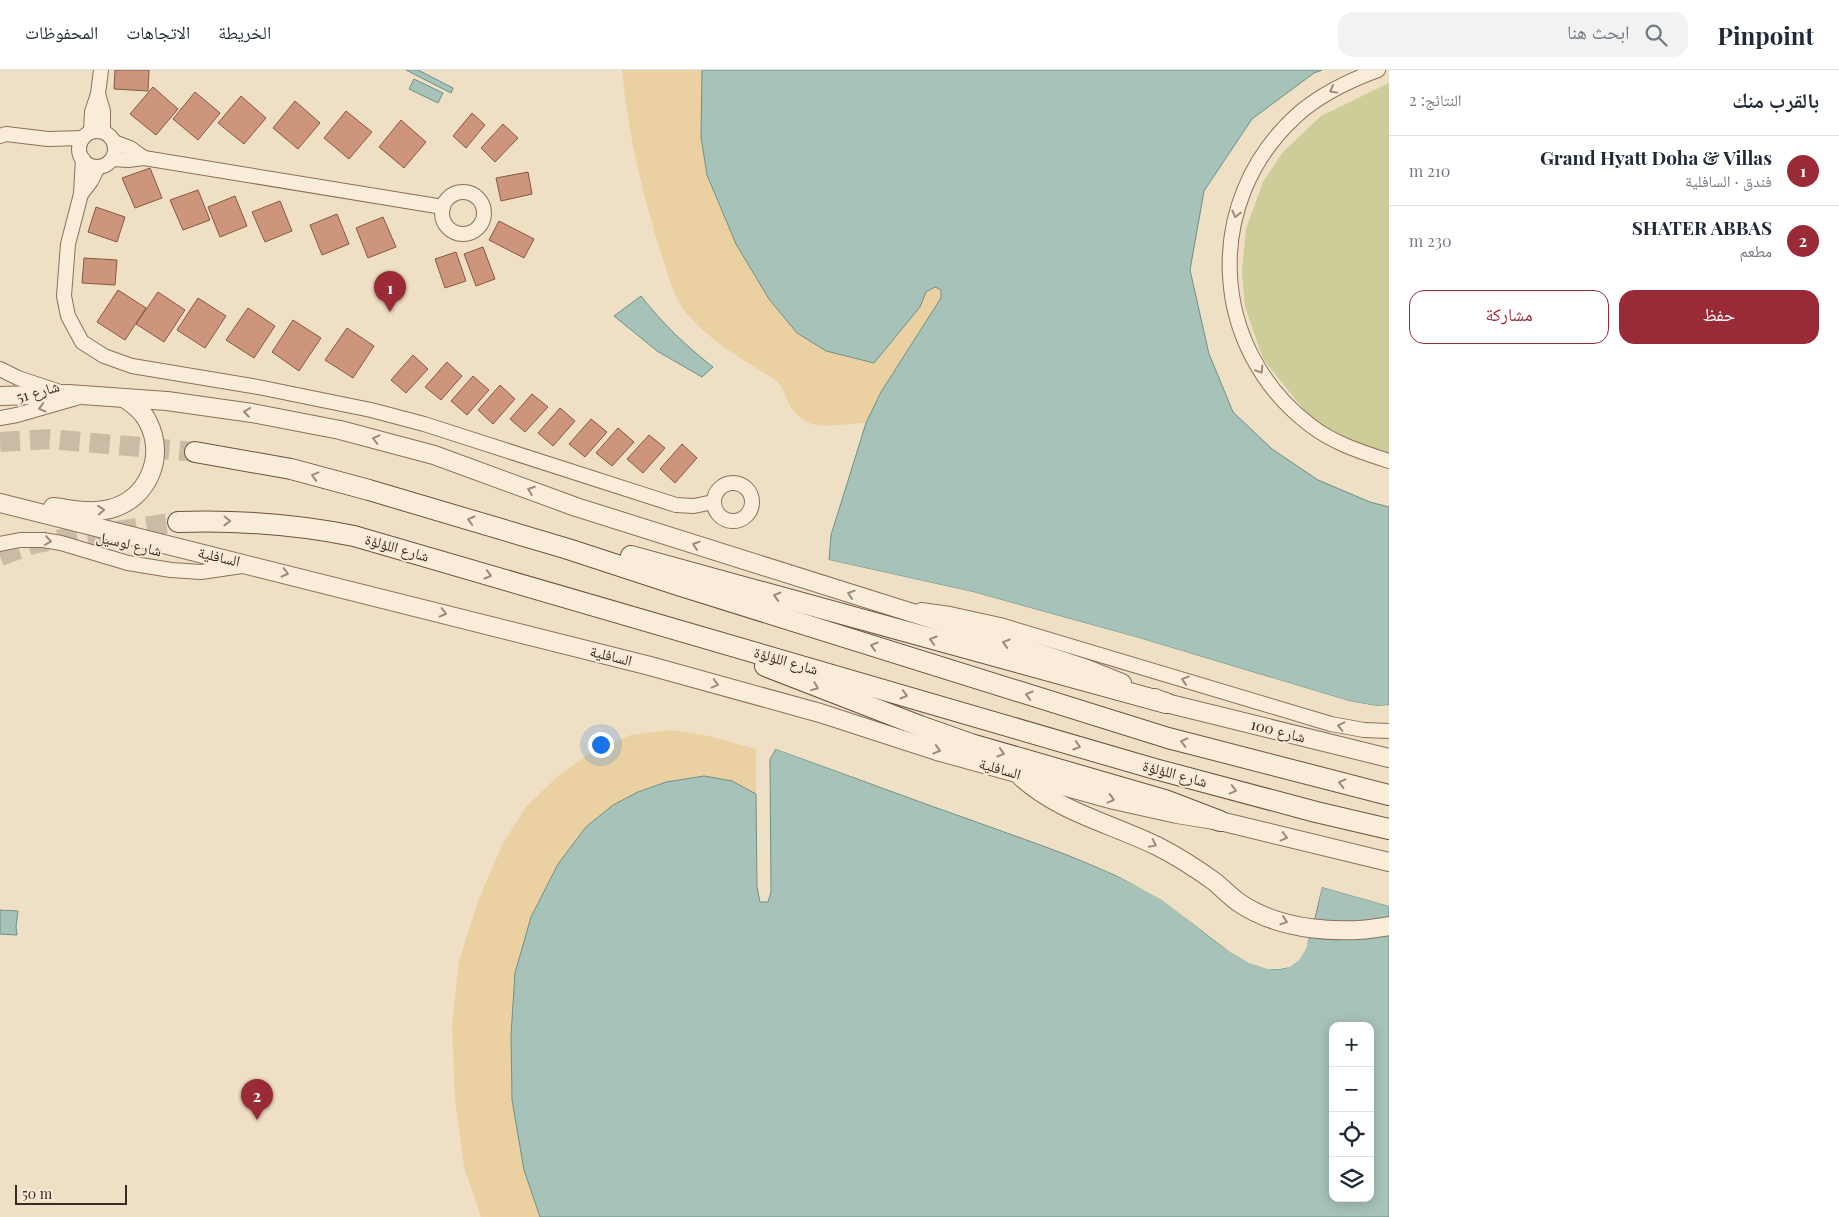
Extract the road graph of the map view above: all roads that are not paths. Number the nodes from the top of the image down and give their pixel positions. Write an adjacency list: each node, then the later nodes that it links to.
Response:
1 (101, 70): 4 (street)
2 (1378, 70): 17 (street, one-way to 17)
3 (2, 133): 4 (street)
4 (88, 142): 5 (street); 8 (street); 9 (street)
5 (114, 142): 6 (street); 7 (street)
6 (144, 158): 7 (street); 10 (street)
7 (113, 159): 8 (street)
8 (98, 167): 9 (street)
9 (81, 194): 19 (street)
10 (443, 207)
11 (0, 369): 12 (street)
12 (76, 395): 13 (street); 14 (street); 15 (street, شارع 51, one-way to 15)
13 (0, 396)
14 (124, 398): 18 (street, one-way to 14); 24 (street, one-way to 14)
15 (0, 418)
16 (195, 452): 22 (main road, one-way to 16)
17 (1389, 461)
18 (0, 502): 23 (street, السافلية)
19 (713, 502)
20 (178, 522): 25 (main road, شارع اللؤلؤة, one-way to 25)
21 (0, 544): 23 (street, شارع لوسيل, one-way to 23)
22 (568, 548): 26 (main road, one-way to 22); 30 (main road, one-way to 22)
23 (251, 564): 29 (street, السافلية, one-way to 29)
24 (900, 609): 26 (street, one-way to 24); 27 (street, one-way to 24)
25 (635, 618): 31 (main road, one-way to 31); 32 (main road, شارع اللؤلؤة, one-way to 32)
26 (1166, 703): 28 (street, شارع 100)
27 (1389, 731)
28 (1389, 758)
29 (1017, 774): 31 (street, السافلية, one-way to 31); 34 (street, one-way to 34)
30 (1389, 794)
31 (1220, 821): 33 (street, one-way to 33)
32 (1389, 829)
33 (1389, 862)
34 (1389, 926)

